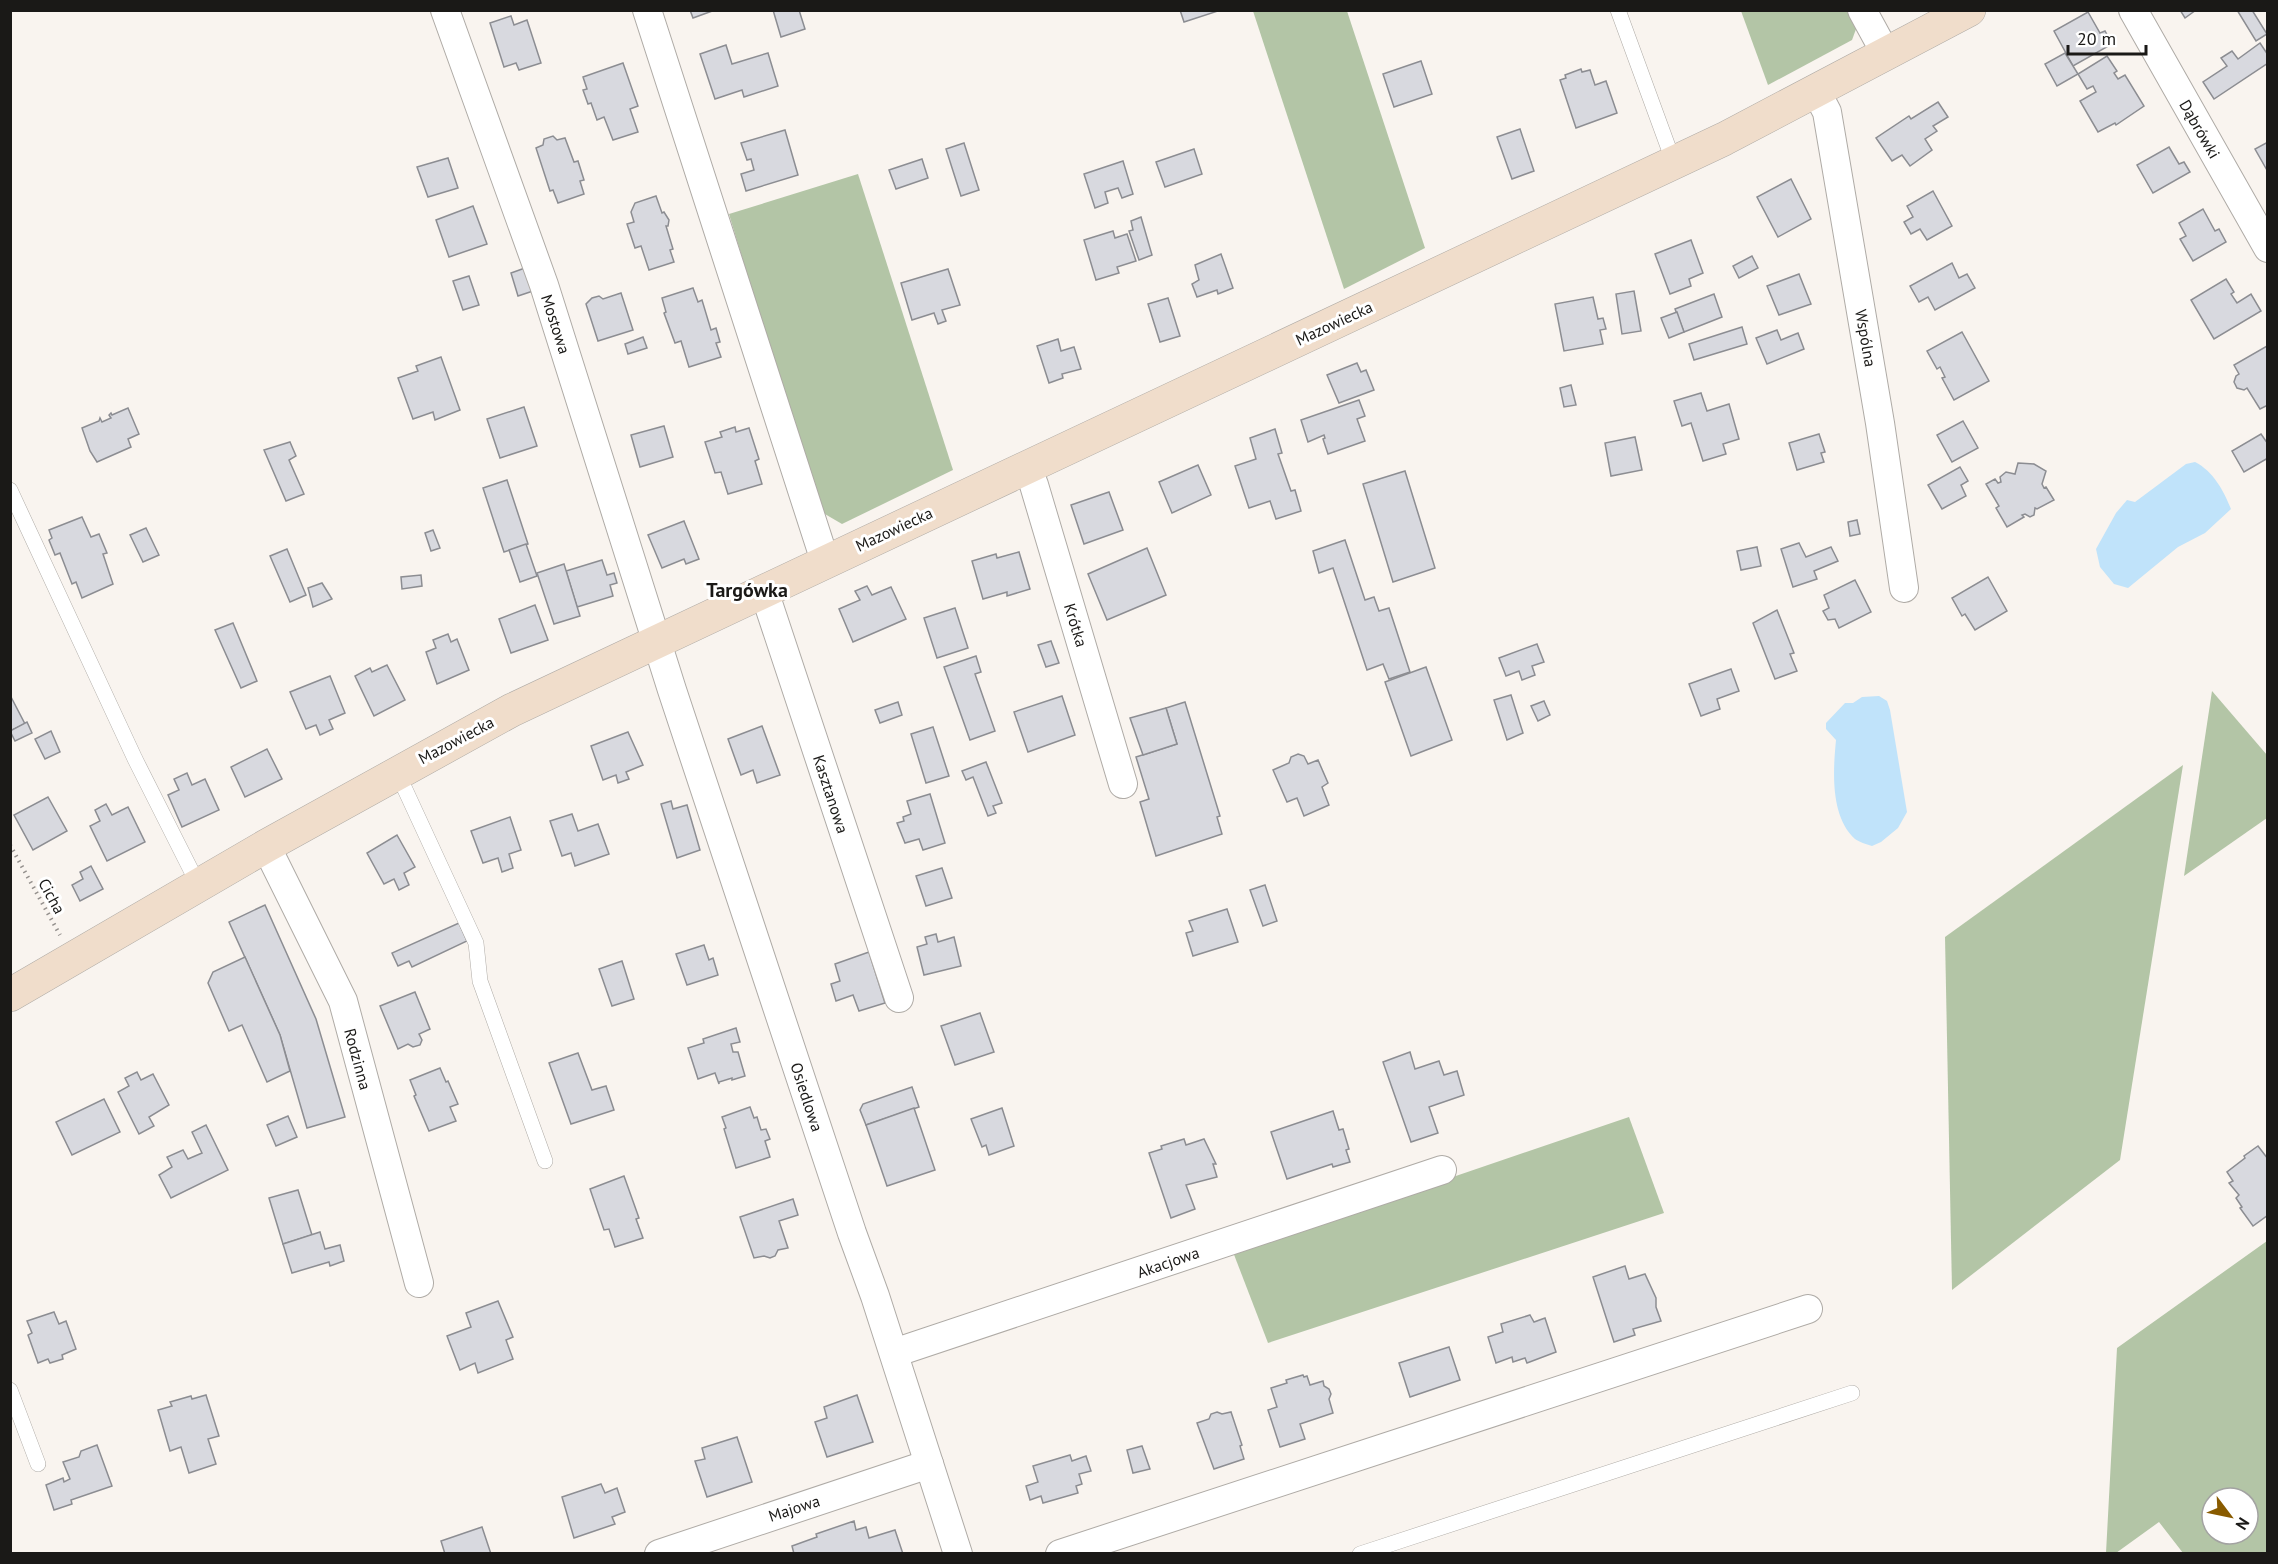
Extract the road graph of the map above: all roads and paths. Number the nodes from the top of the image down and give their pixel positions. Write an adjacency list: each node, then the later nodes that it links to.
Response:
1 (445, 10): 16 (street, Mostowa)
2 (647, 10): 13 (street)
3 (1618, 10): 9 (lane)
4 (1862, 10): 7 (street)
5 (1970, 10): 7 (street)
6 (2133, 10): 10 (street, Dąbrówki)
7 (1886, 54): 8 (street)
8 (1806, 97): 9 (street, Mazowiecka); 14 (street, Wspólna)
9 (1674, 163): 11 (street, Mazowiecka)
10 (2268, 248)
11 (1027, 467): 13 (street, Mazowiecka); 18 (street, Krótka)
12 (10, 490): 21 (lane)
13 (825, 561): 15 (street, Mazowiecka)
14 (1904, 588)
15 (764, 591): 16 (street, Mazowiecka); 24 (street, Kasztanowa)
16 (657, 641): 17 (street, Mazowiecka); 29 (street, Osiedlowa)
17 (397, 772): 20 (street, Mazowiecka); 25 (lane)
18 (1123, 784)
19 (10, 845): 22 (path, Cicha)
20 (266, 846): 21 (street, Mazowiecka); 27 (street, Rodzinna)
21 (199, 886): 22 (street, Mazowiecka)
22 (73, 959): 23 (street, Mazowiecka)
23 (10, 995)
24 (899, 998)
25 (545, 1161)
26 (1442, 1170): 29 (street, Akacjowa)
27 (419, 1283)
28 (1808, 1309): 36 (street)
29 (894, 1353): 33 (street, Osiedlowa)
30 (10, 1390): 32 (lane)
31 (1851, 1393): 37 (lane)
32 (38, 1464)
33 (929, 1464): 34 (street, Majowa); 35 (street, Osiedlowa)
34 (659, 1554)
35 (958, 1554)
36 (1060, 1554)
37 (1360, 1554)

